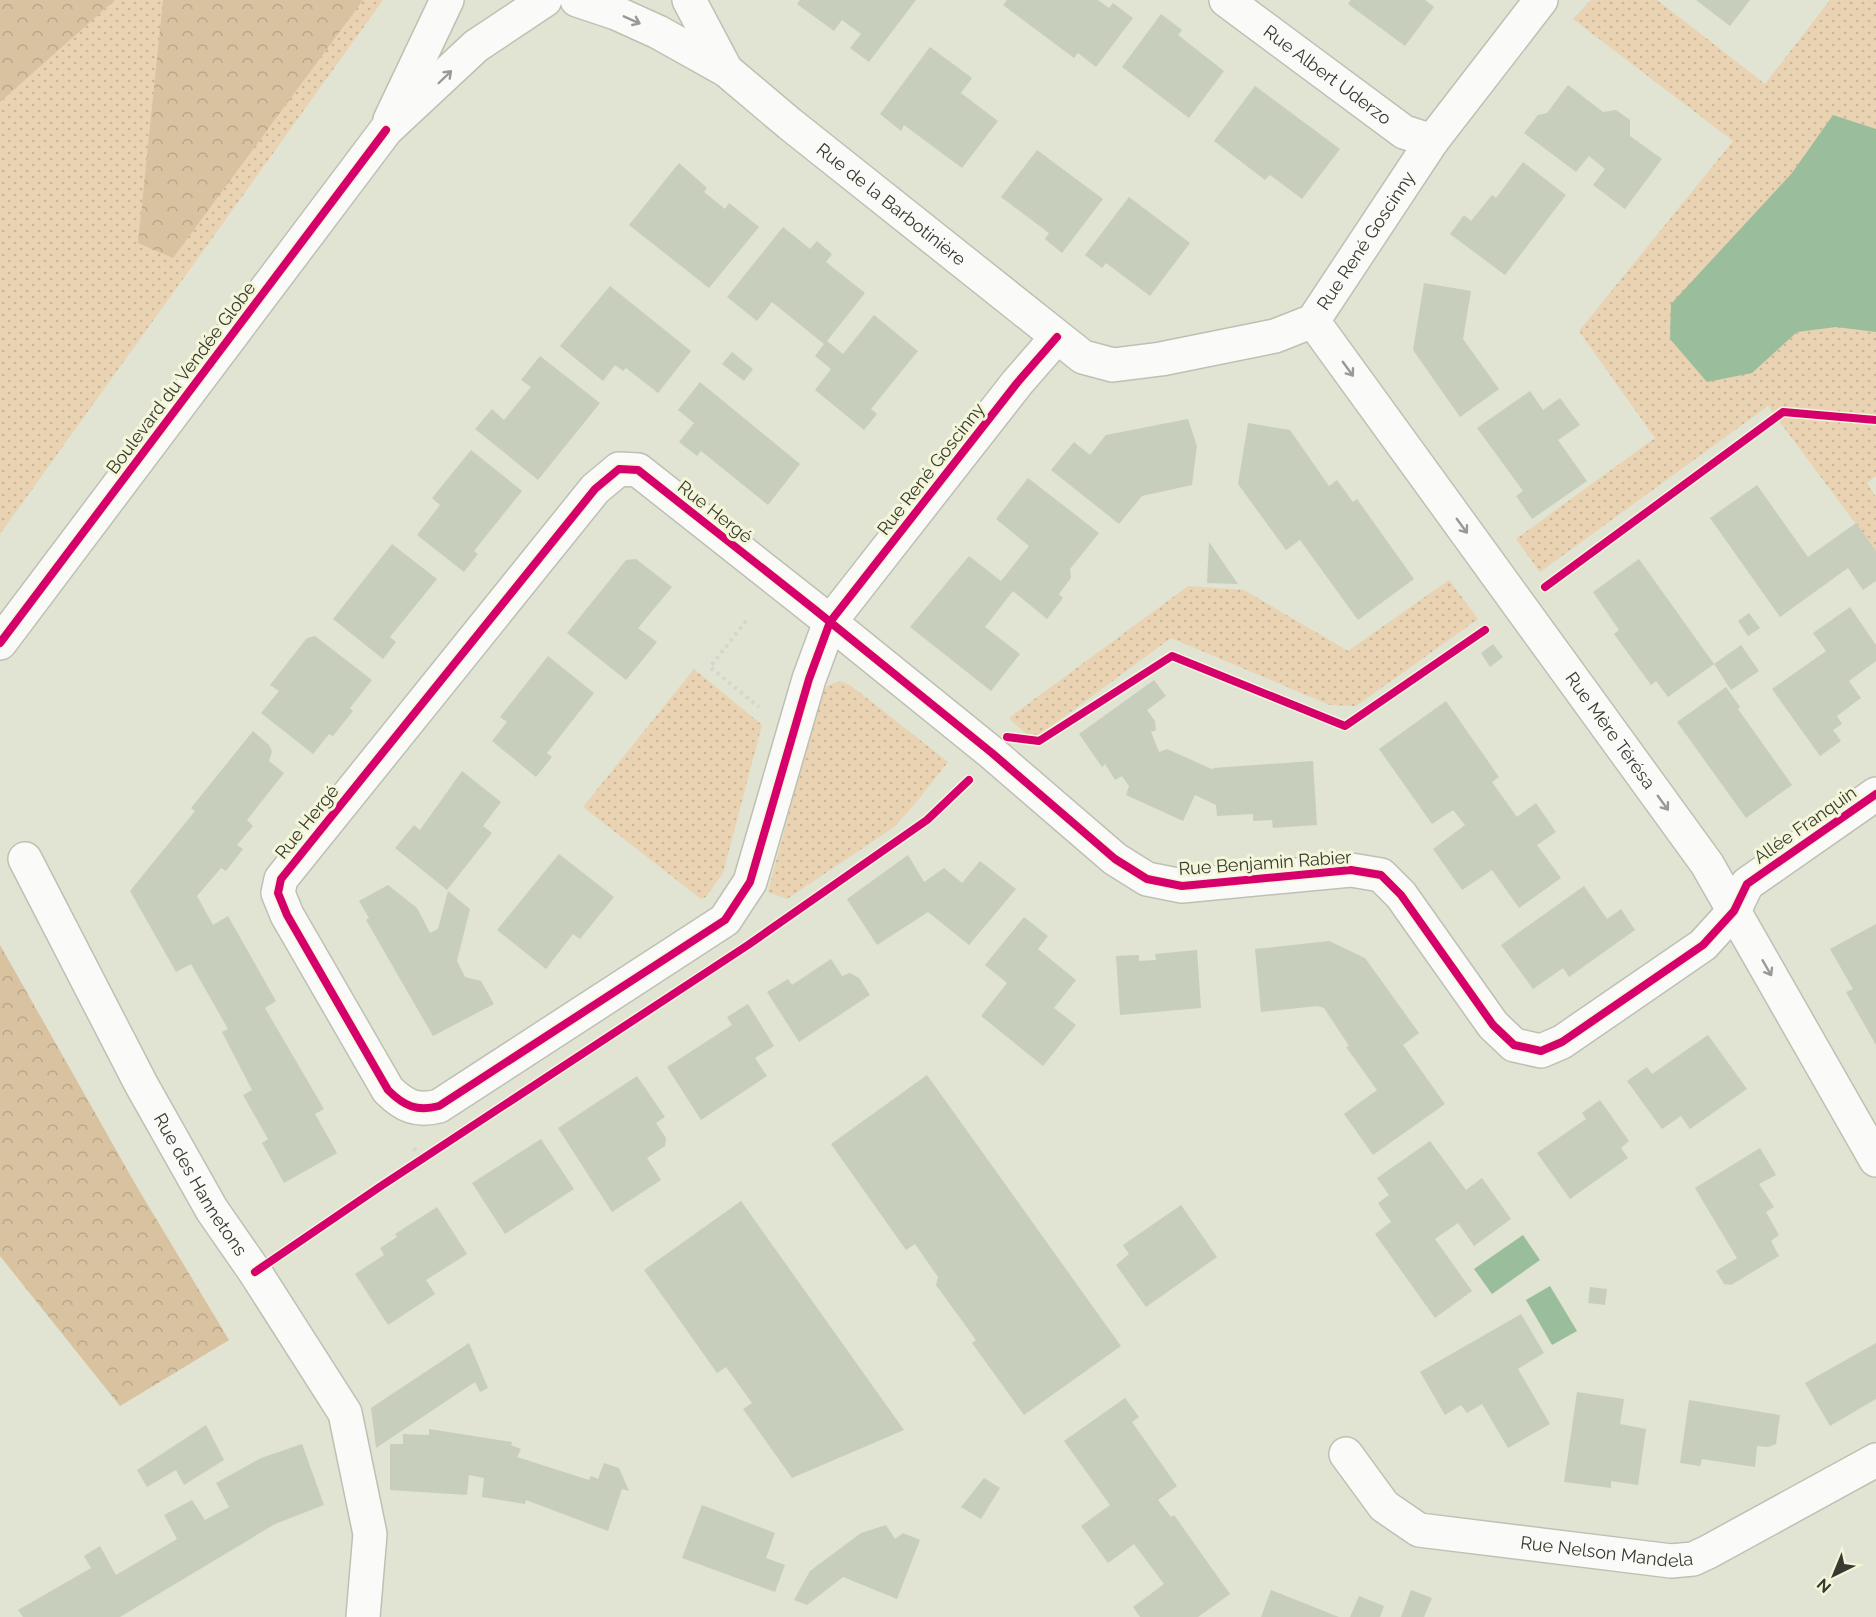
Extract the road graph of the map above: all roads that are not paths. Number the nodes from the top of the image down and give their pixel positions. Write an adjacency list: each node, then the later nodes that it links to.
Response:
1 (447, 0): 8 (street, Boulevard du Vendée Globe)
2 (545, 0): 8 (street, Boulevard du Vendée Globe, one-way to 2)
3 (577, 0): 7 (street, Rue de la Barbotinière, one-way to 7)
4 (689, 0): 7 (street, Rue de la Barbotinière)
5 (1226, 0): 9 (street, Rue Albert Uderzo)
6 (1541, 0): 9 (street, Rue René Goscinny)
7 (726, 70): 11 (street, Rue de la Barbotinière)
8 (386, 130): 13 (street, Boulevard du Vendée Globe)
9 (1432, 141): 10 (street, Rue René Goscinny)
10 (1313, 321): 11 (street, Rue René Goscinny); 16 (street, Rue Mère Térésa, one-way to 16)
11 (1057, 337): 12 (street, Rue René Goscinny)
12 (830, 622): 12 (street, Rue Hergé); 16 (street, Rue Benjamin Rabier)
13 (0, 643)
14 (1876, 794): 16 (street, Allée Franquin)
15 (25, 859): 20 (street, Rue des Hannetons)
16 (1734, 911): 17 (street, Rue Mère Térésa, one-way to 17)
17 (1876, 1160)
18 (1346, 1454): 19 (street, Rue Nelson Mandela)
19 (1876, 1460)
20 (363, 1617)

